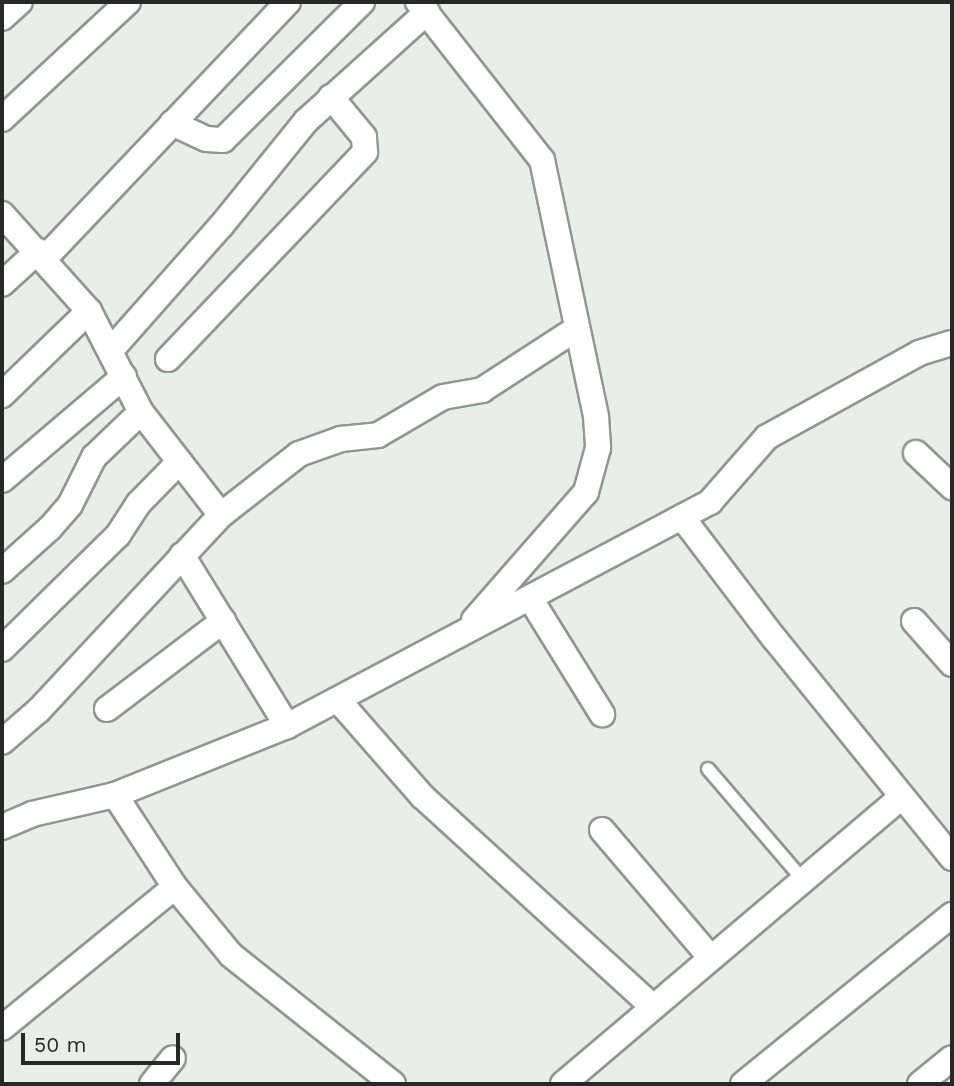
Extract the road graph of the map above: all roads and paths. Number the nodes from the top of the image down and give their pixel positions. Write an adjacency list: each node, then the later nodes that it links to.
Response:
1 (20, 2): 6 (street)
2 (128, 2): 8 (street)
3 (288, 2): 9 (street)
4 (362, 2): 9 (street)
5 (423, 7): 7 (street); 14 (street)
6 (2, 18)
7 (331, 97): 16 (street); 17 (street)
8 (2, 119)
9 (172, 123): 11 (street)
10 (2, 214): 11 (street)
11 (41, 254): 12 (street); 13 (street)
12 (2, 284)
13 (89, 312): 16 (street); 19 (street)
14 (576, 329): 25 (street); 32 (street)
15 (952, 343): 26 (street)
16 (112, 349): 18 (street)
17 (168, 359)
18 (124, 376): 20 (street); 23 (street)
19 (2, 395)
20 (141, 412): 22 (street); 28 (street)
21 (916, 453): 24 (street)
22 (179, 462): 25 (street); 33 (street)
23 (2, 480)
24 (952, 487)
25 (221, 515): 27 (street)
26 (682, 517): 29 (street); 42 (street)
27 (182, 555): 30 (street); 39 (street)
28 (2, 571)
29 (530, 598): 32 (street); 37 (street)
30 (223, 621): 36 (street); 38 (street)
31 (914, 621): 34 (street)
32 (459, 635): 35 (street)
33 (2, 649)
34 (952, 664)
35 (338, 700): 38 (street); 50 (street)
36 (107, 709)
37 (603, 714)
38 (287, 726): 41 (street)
39 (2, 742)
40 (708, 769): 46 (lane)
41 (115, 795): 43 (street); 47 (street)
42 (902, 797): 45 (street); 46 (street)
43 (2, 827)
44 (601, 830): 49 (street)
45 (952, 856)
46 (803, 880): 49 (street)
47 (175, 887): 51 (street); 55 (street)
48 (952, 915): 57 (street)
49 (711, 958): 50 (street)
50 (653, 1007): 56 (street)
51 (2, 1028)
52 (173, 1058): 54 (street)
53 (952, 1058): 58 (street)
54 (152, 1084)
55 (393, 1084)
56 (564, 1084)
57 (743, 1084)
58 (920, 1084)

